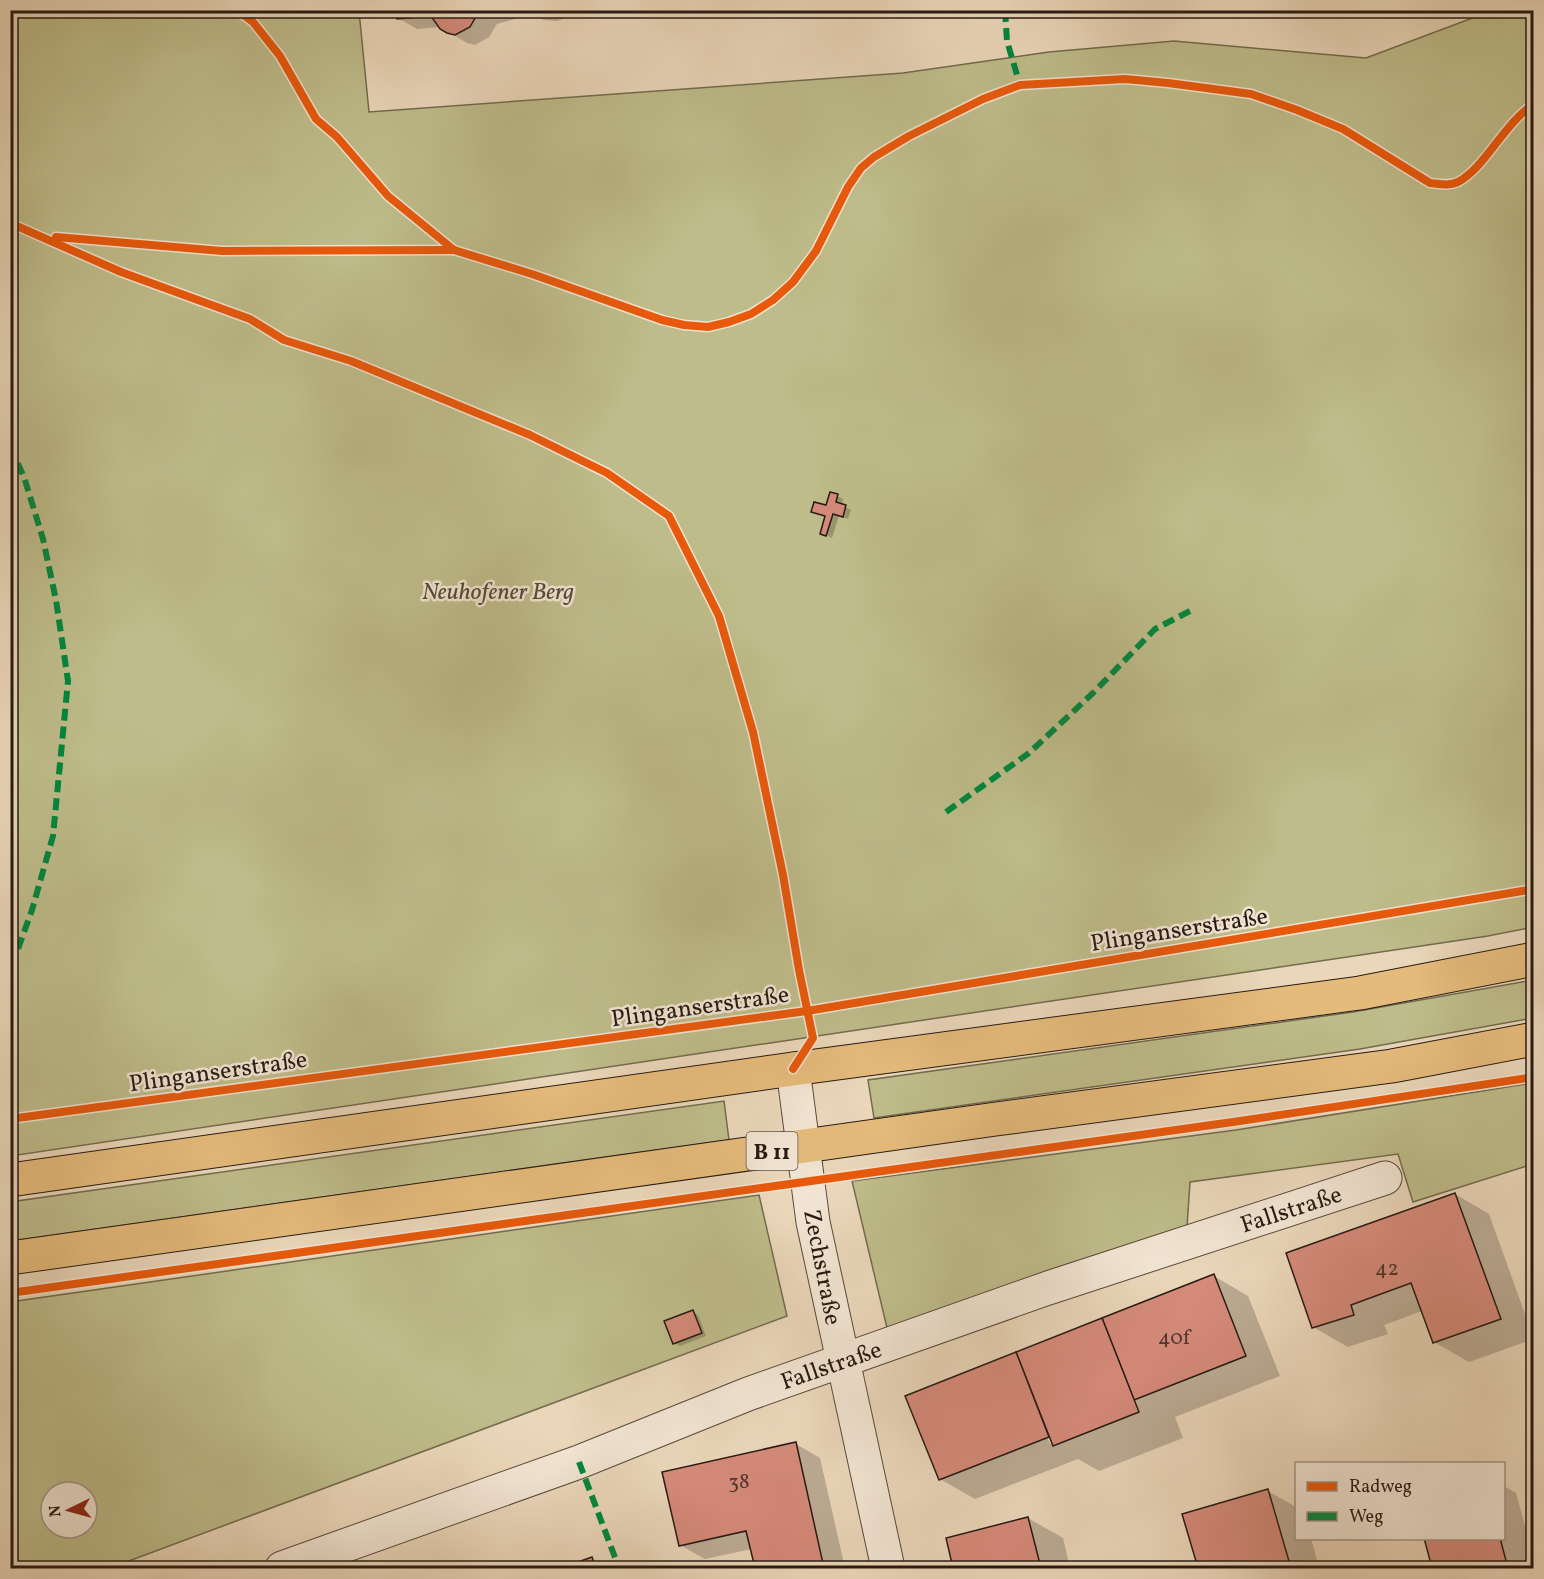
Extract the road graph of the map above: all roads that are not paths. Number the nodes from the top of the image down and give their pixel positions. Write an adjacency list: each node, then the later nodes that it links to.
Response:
1 (1533, 959): 3 (main road)
2 (1533, 1039): 4 (main road, B 11)
3 (793, 1069): 4 (street, Zechstraße); 6 (main road)
4 (803, 1146): 7 (main road, B 11); 8 (street, Zechstraße)
5 (1385, 1178): 8 (street, Fallstraße)
6 (10, 1180)
7 (10, 1258)
8 (842, 1362): 9 (street, Fallstraße); 10 (street, Zechstraße)
9 (282, 1569)
10 (888, 1569)

